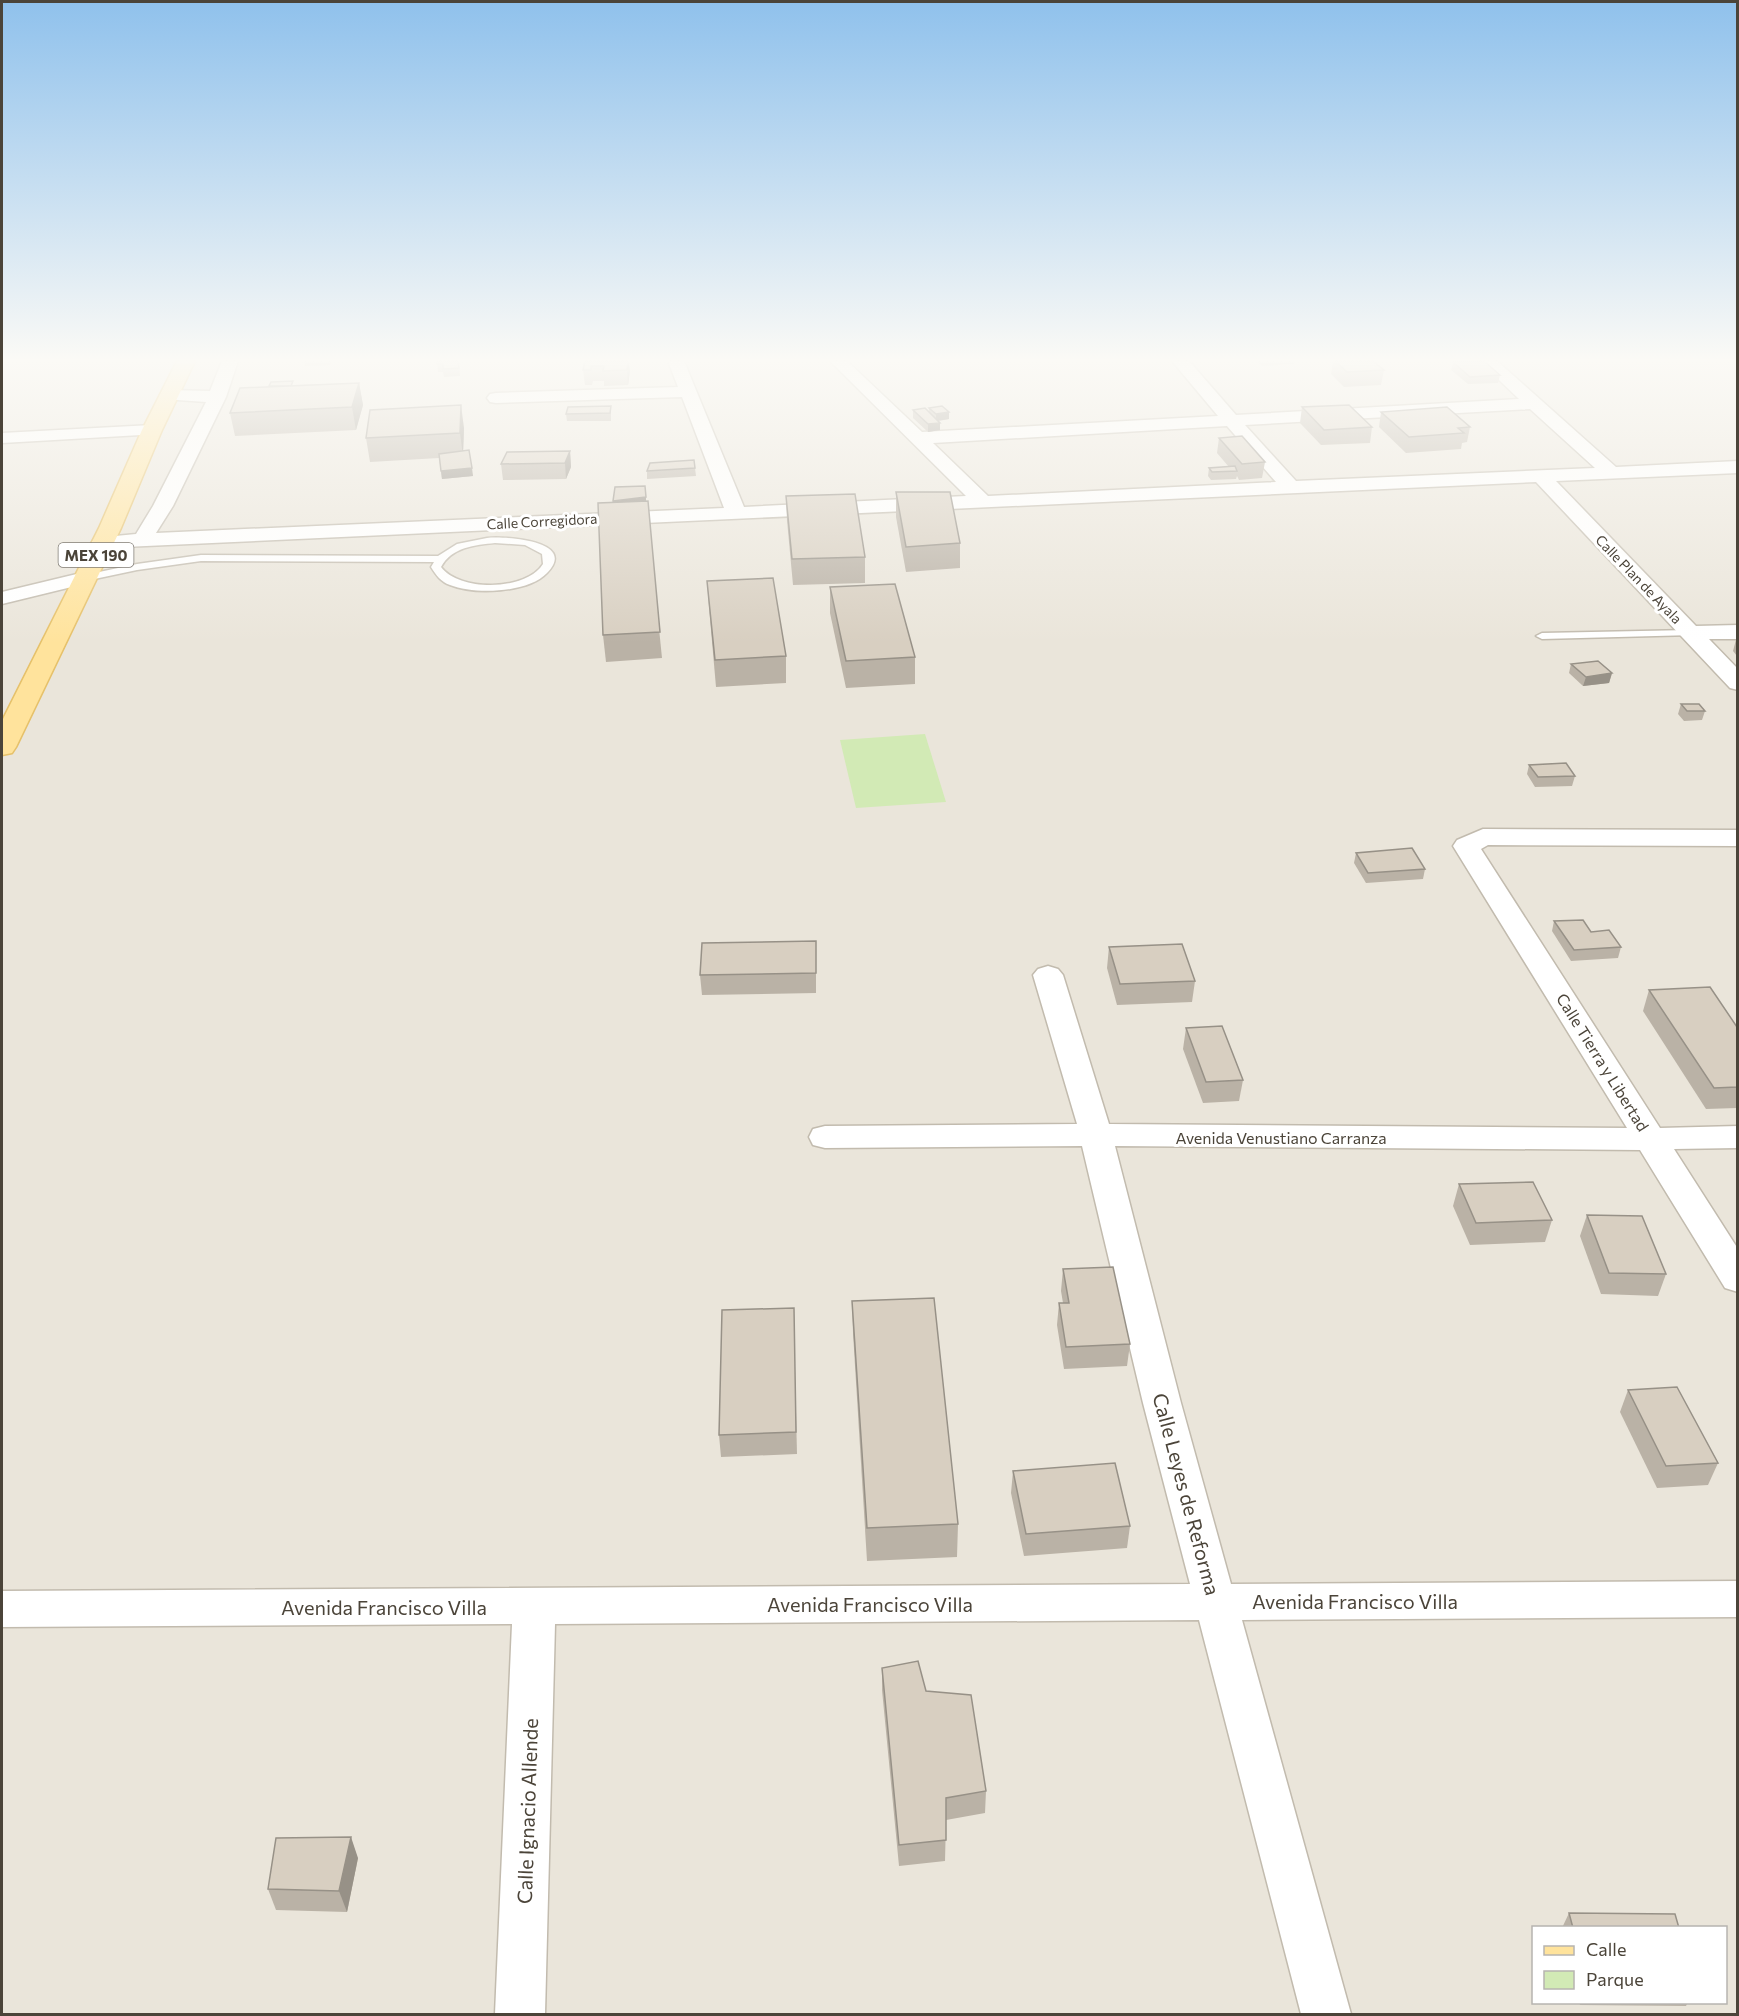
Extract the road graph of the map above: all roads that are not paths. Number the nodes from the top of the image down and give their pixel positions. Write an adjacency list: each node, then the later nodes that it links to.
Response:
1 (141, 455): 14 (main road, MEX 190)
2 (186, 455): 13 (street)
3 (713, 455): 12 (street)
4 (936, 455): 11 (street)
5 (1262, 455): 10 (street)
6 (1592, 455): 8 (street)
7 (1737, 467): 8 (street, Calle Corregidora)
8 (1611, 472): 9 (street, Calle Corregidora)
9 (1540, 475): 10 (street, Calle Corregidora); 19 (street, Calle Plan de Ayala)
10 (1290, 487): 11 (street, Calle Corregidora)
11 (982, 501): 12 (street, Calle Corregidora)
12 (736, 512): 13 (street, Calle Corregidora)
13 (142, 540): 14 (street, Calle Corregidora)
14 (102, 542): 16 (main road, MEX 190)
15 (439, 559): 15 (lane); 16 (lane)
16 (85, 579): 17 (street); 22 (main road, MEX 190)
17 (2, 598)
18 (1737, 632): 19 (street)
19 (1690, 633): 20 (lane); 21 (street, Calle Plan de Ayala)
20 (1542, 636)
21 (1737, 683)
22 (2, 747)
23 (1737, 837): 28 (street, Calle Tierra y Libertad)
24 (1048, 975): 25 (street, Calle Leyes de Reforma)
25 (1096, 1136): 26 (street, Avenida Venustiano Carranza); 28 (street, Avenida Venustiano Carranza); 31 (street, Calle Leyes de Reforma)
26 (825, 1137)
27 (1737, 1137): 28 (street, Avenida Venustiano Carranza)
28 (1651, 1139): 29 (street, Calle Tierra y Libertad)
29 (1737, 1279)
30 (1737, 1599): 31 (street, Avenida Francisco Villa)
31 (1215, 1602): 32 (street, Avenida Francisco Villa); 35 (street, Calle Leyes de Reforma)
32 (534, 1607): 33 (street, Avenida Francisco Villa); 34 (street, Calle Ignacio Allende)
33 (2, 1609)
34 (520, 2014)
35 (1326, 2014)

